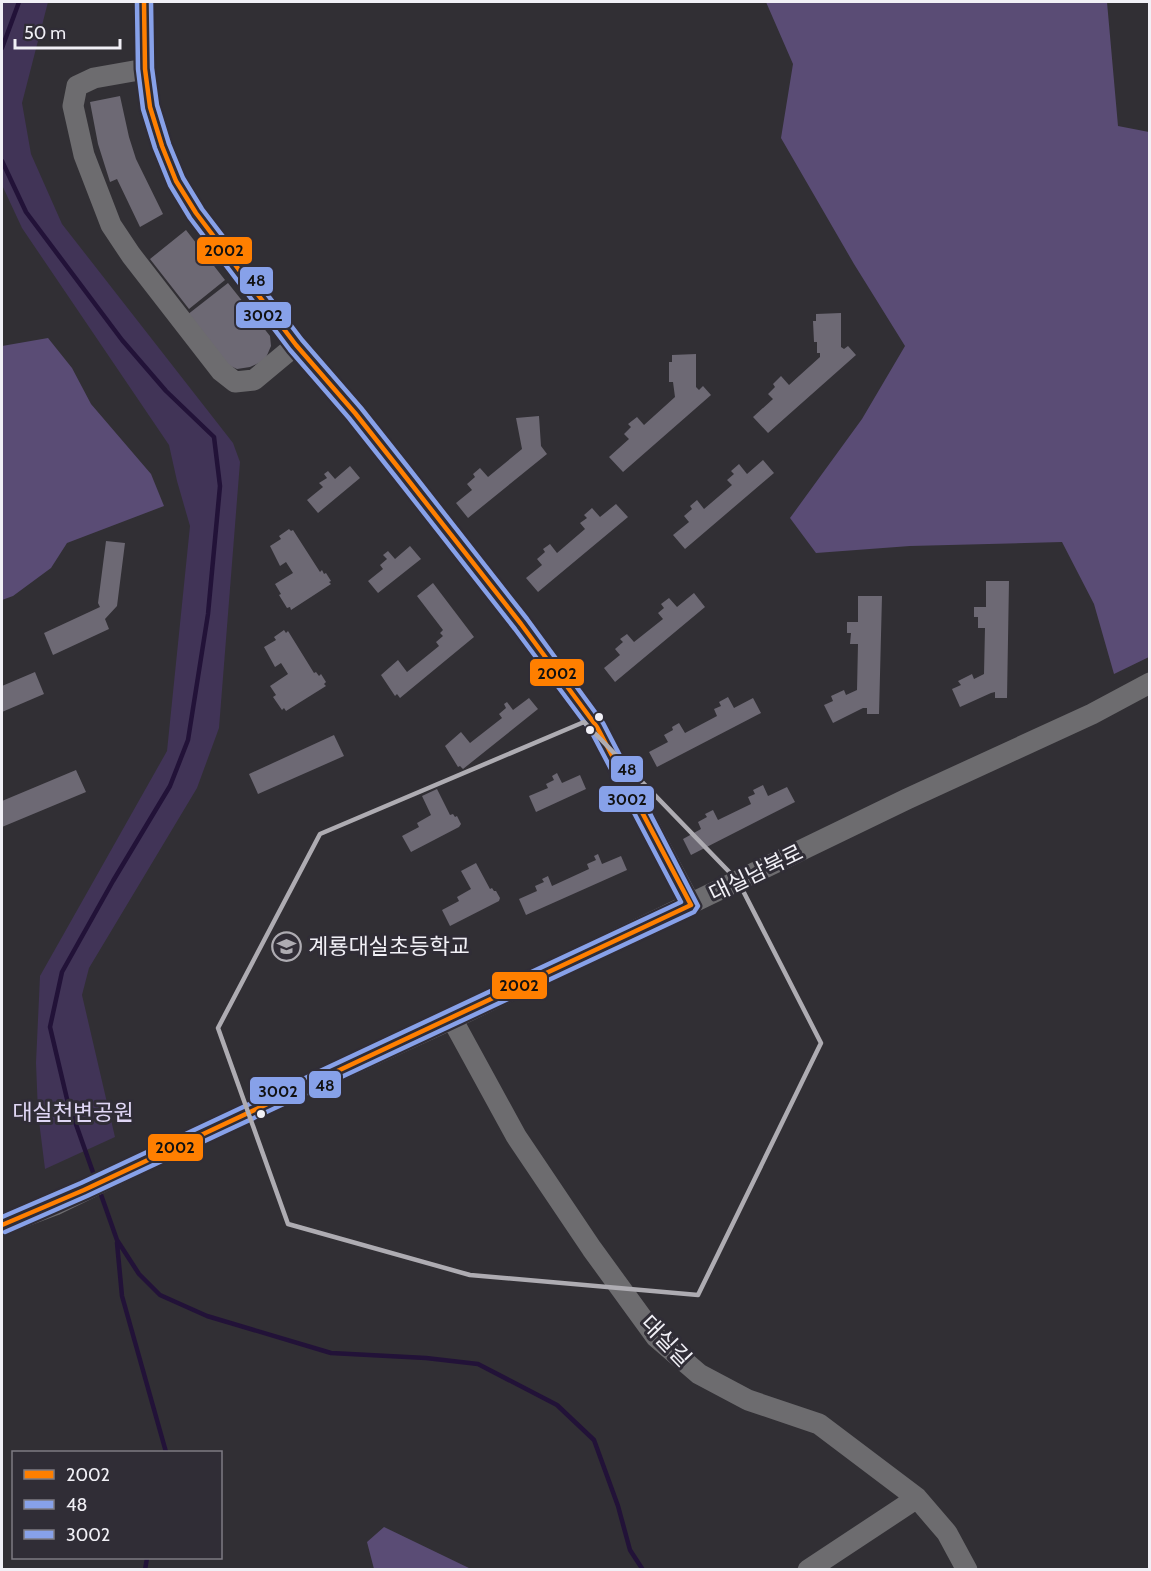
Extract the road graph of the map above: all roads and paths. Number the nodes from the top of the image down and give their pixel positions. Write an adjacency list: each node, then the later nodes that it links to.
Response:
1 (144, 2): 2 (street)
2 (145, 69): 3 (street); 3 (street)
3 (296, 345): 5 (street)
4 (1149, 683): 5 (street, 대실남북로)
5 (691, 904): 6 (street, 대실남북로)
6 (452, 1018): 7 (street, 대실남북로); 8 (street, 대실길)
7 (2, 1226)
8 (917, 1498): 9 (street); 10 (street, 대실길)
9 (808, 1569)
10 (968, 1569)

